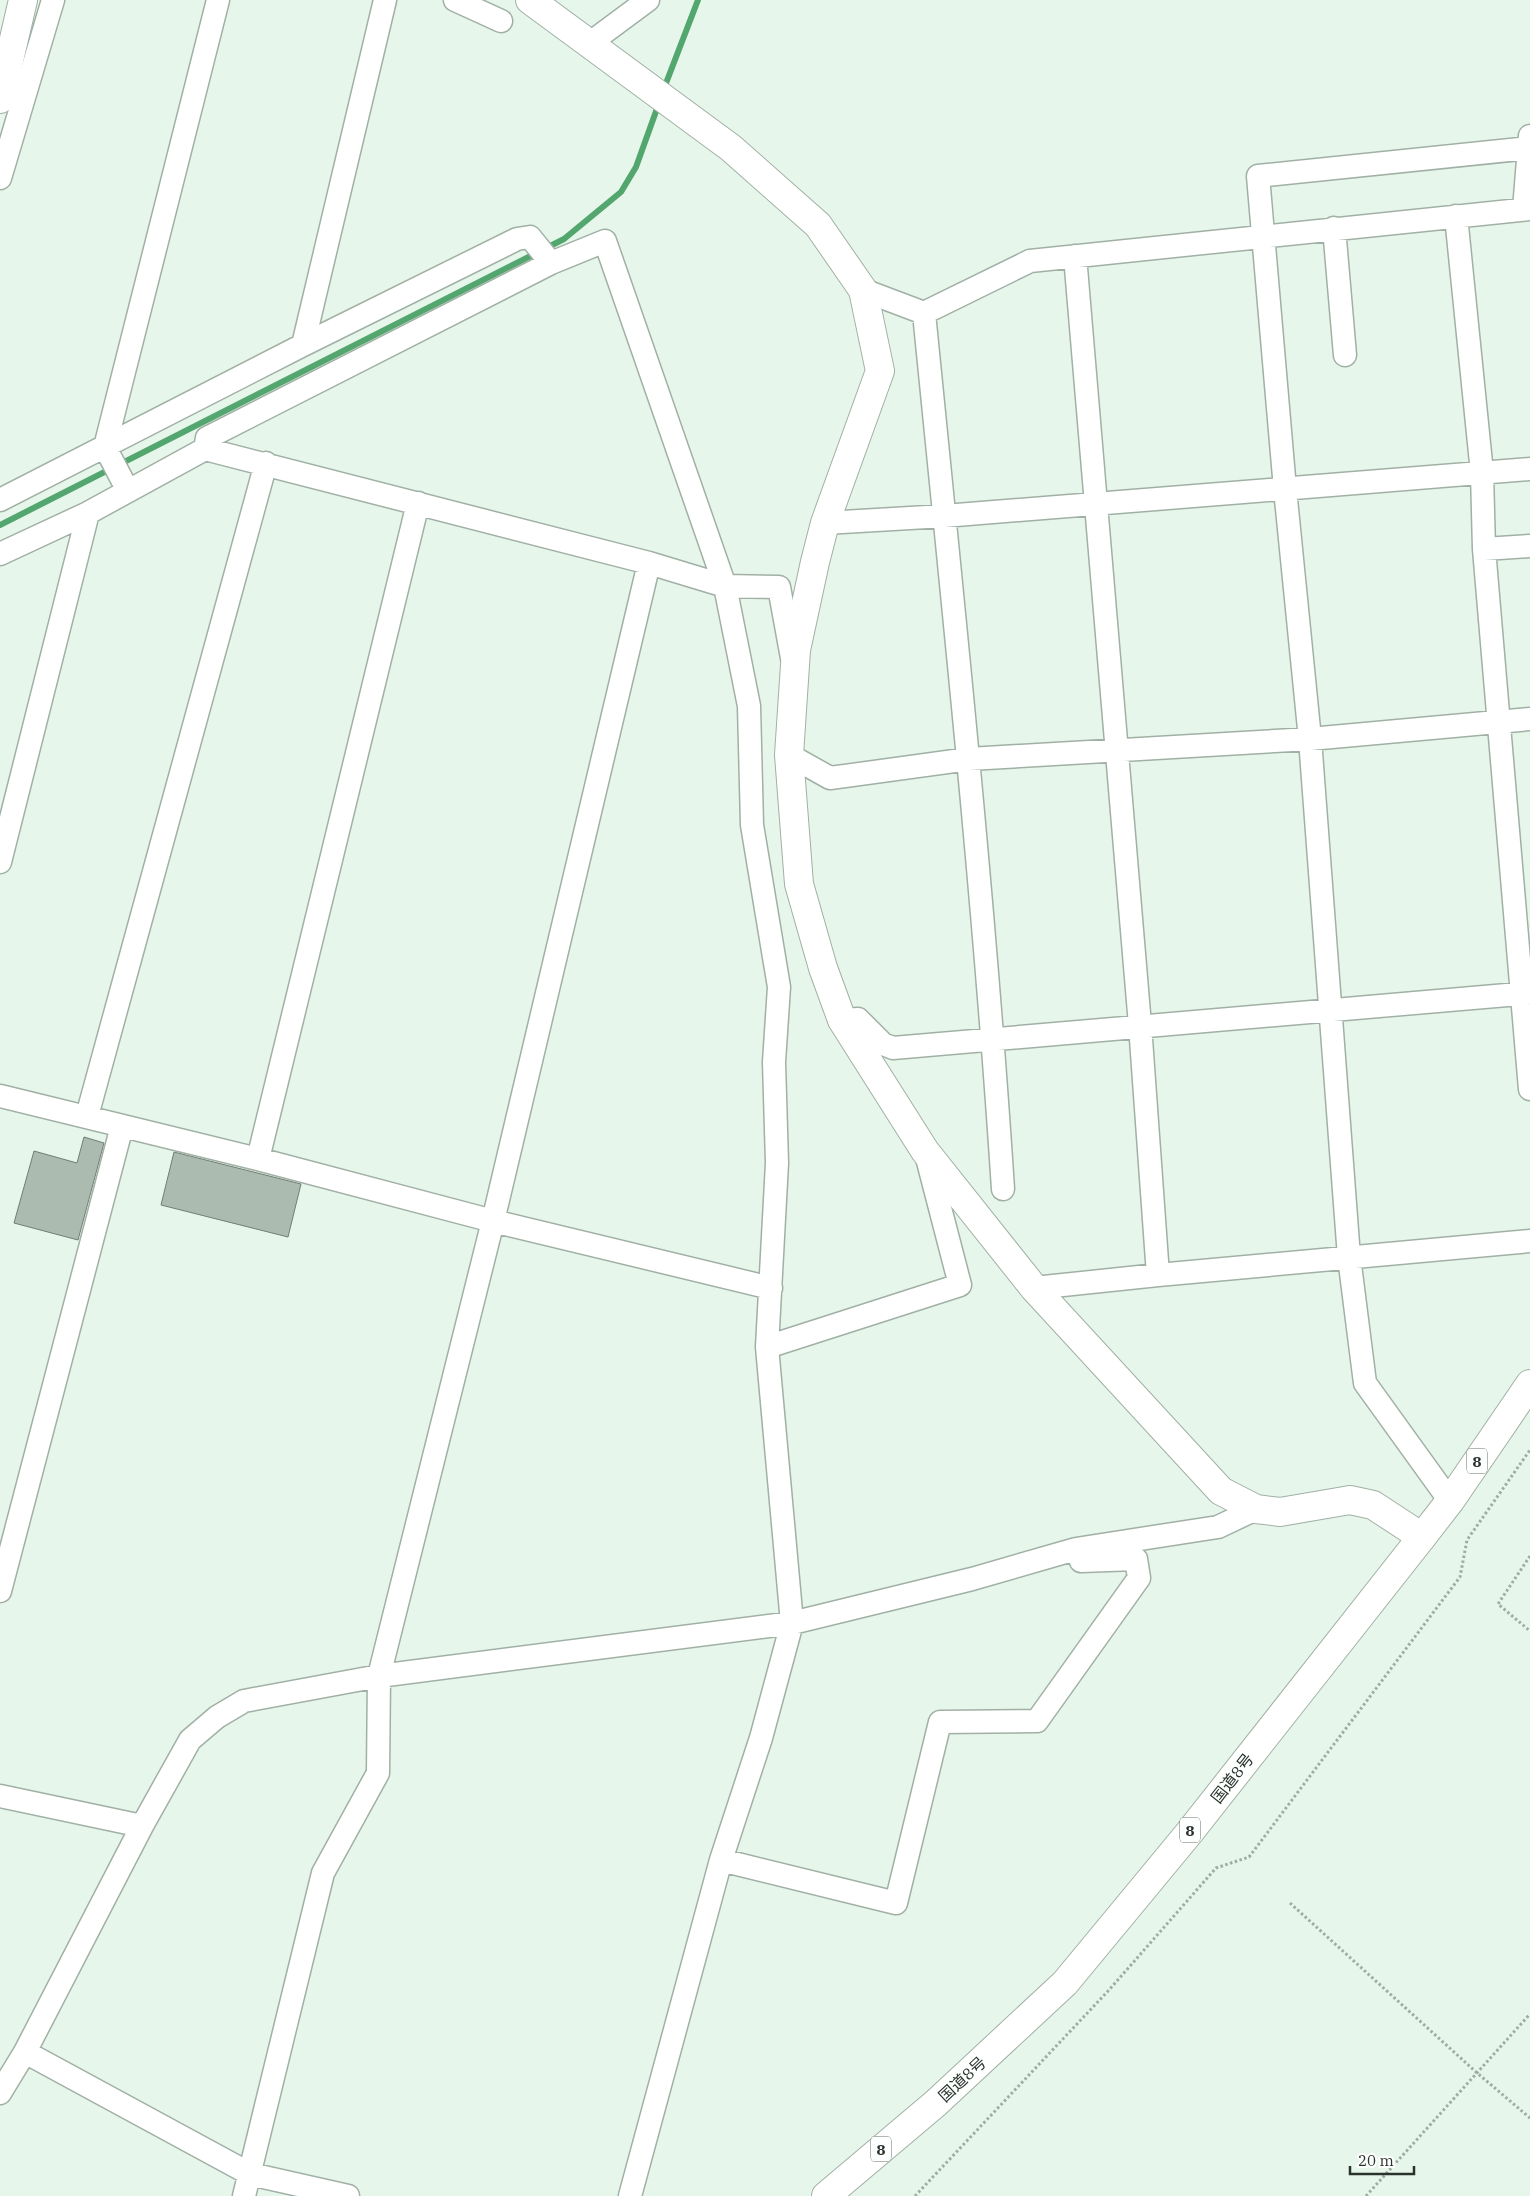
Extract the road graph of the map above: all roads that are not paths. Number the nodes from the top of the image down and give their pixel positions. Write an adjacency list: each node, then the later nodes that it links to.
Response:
1 (23, 0): 10 (main road)
2 (53, 0): 12 (street)
3 (218, 0): 24 (street)
4 (385, 0): 21 (street)
5 (455, 0): 8 (street)
6 (530, 0): 9 (main road)
7 (648, 0): 9 (street)
8 (501, 22)
9 (590, 43): 19 (main road)
10 (0, 99)
11 (1530, 142): 13 (street); 16 (street)
12 (0, 178)
13 (1527, 209): 14 (street)
14 (1456, 216): 15 (street); 27 (street)
15 (1334, 228): 16 (street); 22 (street)
16 (1263, 235): 18 (street); 29 (street)
17 (545, 255): 21 (street); 23 (street); 40 (street)
18 (1075, 256): 20 (street); 32 (street)
19 (863, 290): 20 (street); 35 (main road)
20 (924, 313): 34 (street)
21 (303, 345): 24 (street)
22 (1345, 355)
23 (206, 449): 25 (street); 28 (street)
24 (107, 450): 28 (street); 30 (street)
25 (266, 463): 31 (street); 56 (street)
26 (1530, 469): 27 (street)
27 (1482, 473): 29 (street); 37 (street)
28 (125, 485): 33 (street)
29 (1285, 490): 32 (street); 44 (street)
30 (0, 500)
31 (418, 503): 39 (street); 59 (street)
32 (1096, 504): 34 (street); 45 (street)
33 (88, 512): 38 (street); 48 (street)
34 (944, 516): 35 (street); 47 (street)
35 (825, 523): 41 (main road)
36 (1530, 546): 37 (street)
37 (1484, 550): 43 (street)
38 (0, 554)
39 (649, 563): 40 (street); 61 (street)
40 (725, 586): 41 (street); 65 (street)
41 (794, 672): 46 (main road)
42 (1530, 719): 43 (street)
43 (1498, 723): 44 (street); 49 (street)
44 (1310, 740): 45 (street); 50 (street)
45 (1117, 750): 47 (street); 52 (street)
46 (789, 755): 47 (street); 51 (main road)
47 (969, 759): 53 (street)
48 (0, 862)
49 (1527, 993): 50 (street); 54 (street)
50 (1329, 1010): 52 (street); 63 (street)
51 (842, 1020): 53 (street); 58 (main road)
52 (1140, 1025): 53 (street); 64 (street)
53 (994, 1040): 60 (street)
54 (1530, 1089)
55 (0, 1096): 56 (street)
56 (87, 1116): 57 (street)
57 (122, 1126): 59 (street); 73 (street)
58 (925, 1151): 66 (main road); 67 (street)
59 (258, 1159): 61 (street)
60 (1003, 1189)
61 (494, 1221): 65 (street); 75 (street)
62 (1530, 1241): 63 (street)
63 (1349, 1257): 64 (street); 69 (street)
64 (1158, 1275): 66 (street)
65 (771, 1288): 67 (street)
66 (1034, 1288): 70 (main road)
67 (767, 1347): 74 (street)
68 (1530, 1384): 69 (main road, 国道8号 / 8)
69 (1450, 1501): 71 (main road, 国道8号 / 8)
70 (1256, 1509): 71 (main road); 72 (street)
71 (1422, 1537): 85 (main road, 国道8号 / 8)
72 (1069, 1551): 74 (street); 78 (street)
73 (0, 1591)
74 (792, 1622): 75 (street); 78 (street)
75 (378, 1676): 77 (street); 81 (street)
76 (0, 1796): 77 (street)
77 (142, 1826): 79 (street)
78 (721, 1860): 84 (street)
79 (25, 2052): 80 (street); 81 (street)
80 (0, 2093)
81 (250, 2174): 82 (street); 83 (street)
82 (244, 2196)
83 (348, 2196)
84 (630, 2196)
85 (826, 2196)

